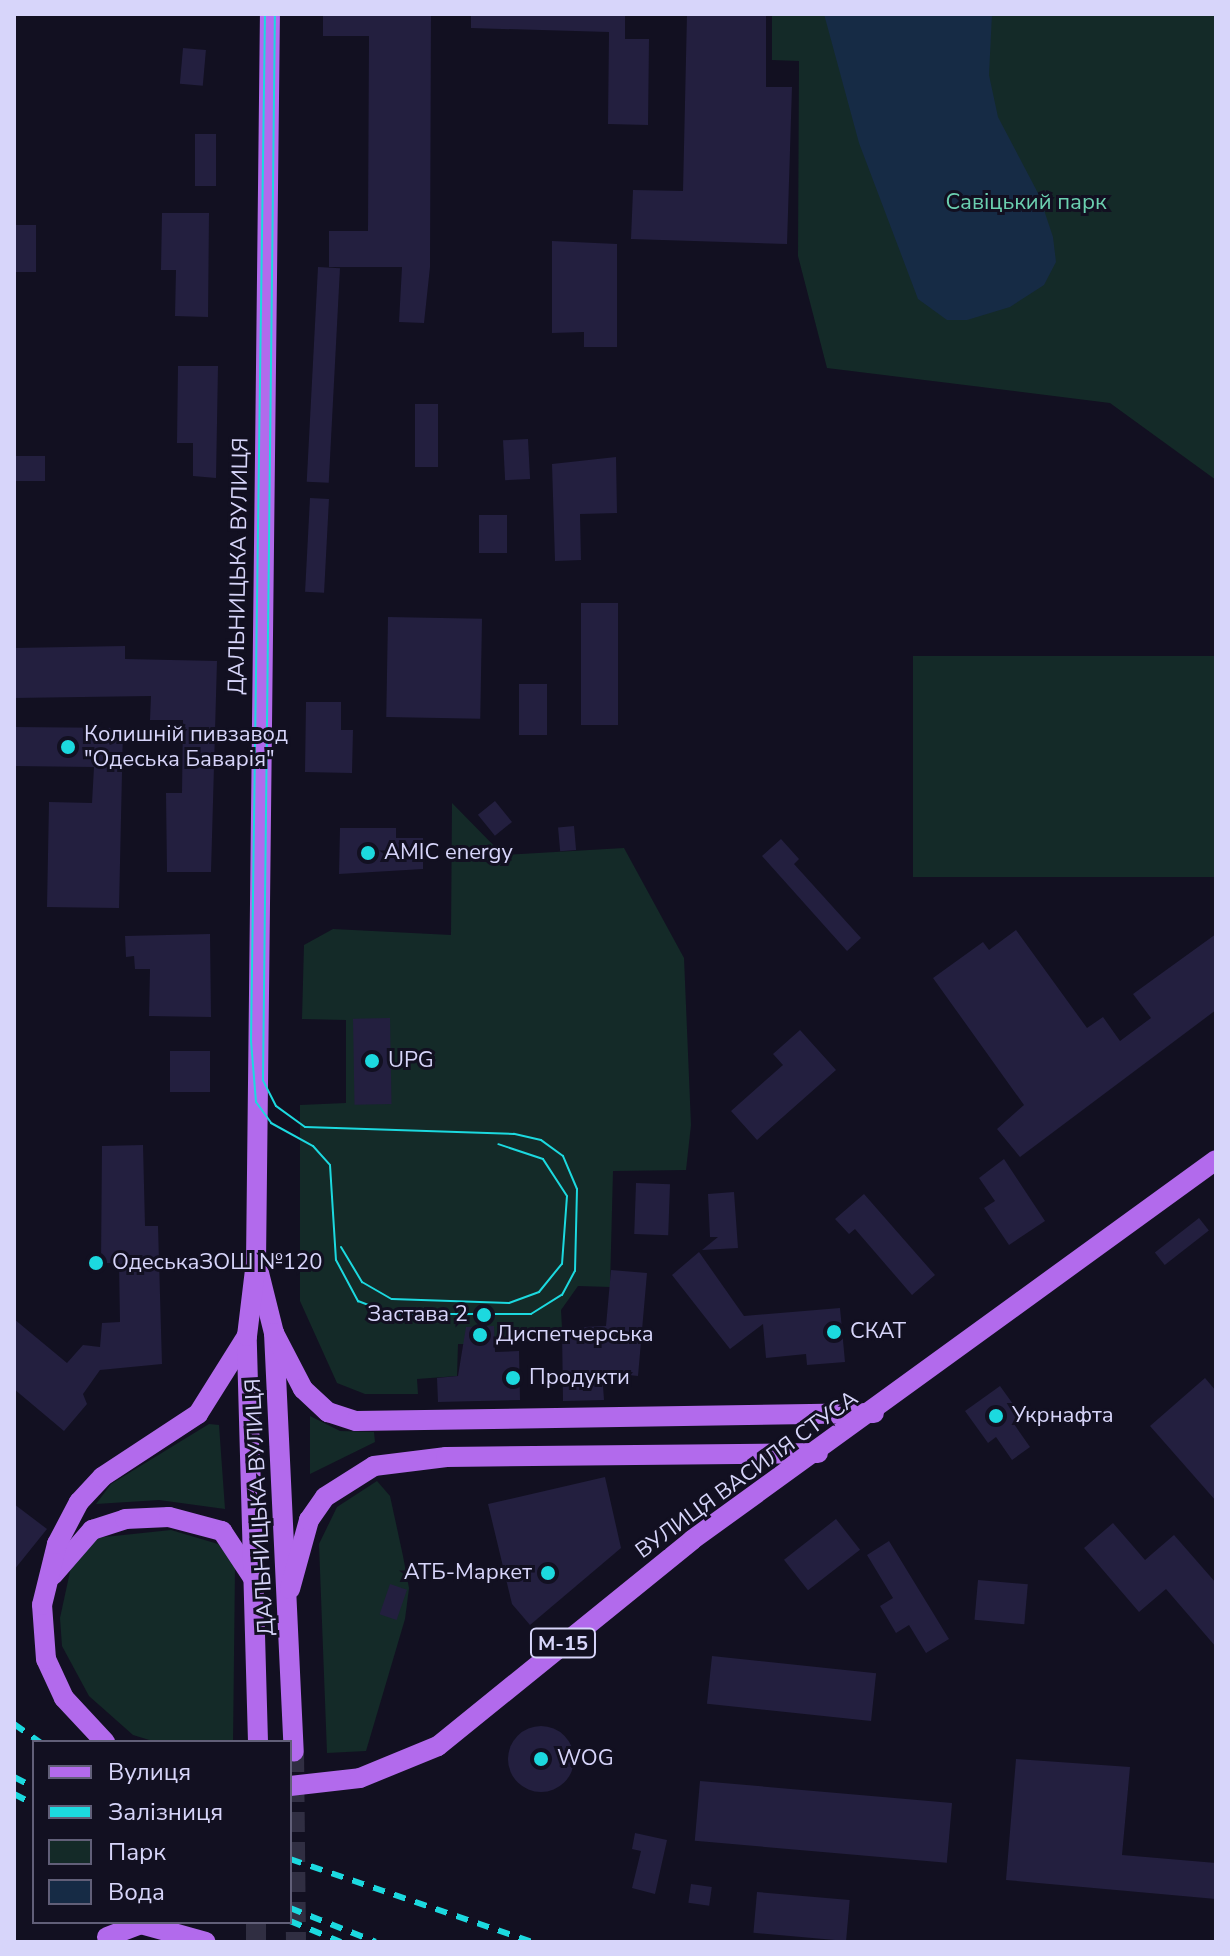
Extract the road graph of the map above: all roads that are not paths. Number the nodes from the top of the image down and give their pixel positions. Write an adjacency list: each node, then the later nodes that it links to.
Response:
1 (270, 14): 3 (main road, ДАЛЬНИЦЬКА ВУЛИЦЯ)
2 (1216, 1160): 6 (main road, ВУЛИЦЯ ВАСИЛЯ СТУСА / М-15)
3 (256, 1262): 4 (main road, ДАЛЬНИЦЬКА ВУЛИЦЯ); 5 (main road, ДАЛЬНИЦЬКА ВУЛИЦЯ)
4 (274, 1333): 6 (main road); 10 (main road, ДАЛЬНИЦЬКА ВУЛИЦЯ)
5 (247, 1336): 8 (main road); 9 (main road, ДАЛЬНИЦЬКА ВУЛИЦЯ)
6 (874, 1413): 7 (main road, ВУЛИЦЯ ВАСИЛЯ СТУСА / М-15)
7 (818, 1453): 10 (main road); 14 (main road, ВУЛИЦЯ ВАСИЛЯ СТУСА / М-15)
8 (46, 1585): 9 (main road); 11 (main road)
9 (257, 1589): 12 (main road, ДАЛЬНИЦЬКА ВУЛИЦЯ)
10 (290, 1589): 13 (main road, ДАЛЬНИЦЬКА ВУЛИЦЯ)
11 (103, 1740)
12 (258, 1740)
13 (294, 1752)
14 (292, 1786)
15 (107, 1937): 16 (main road)
16 (206, 1942)

